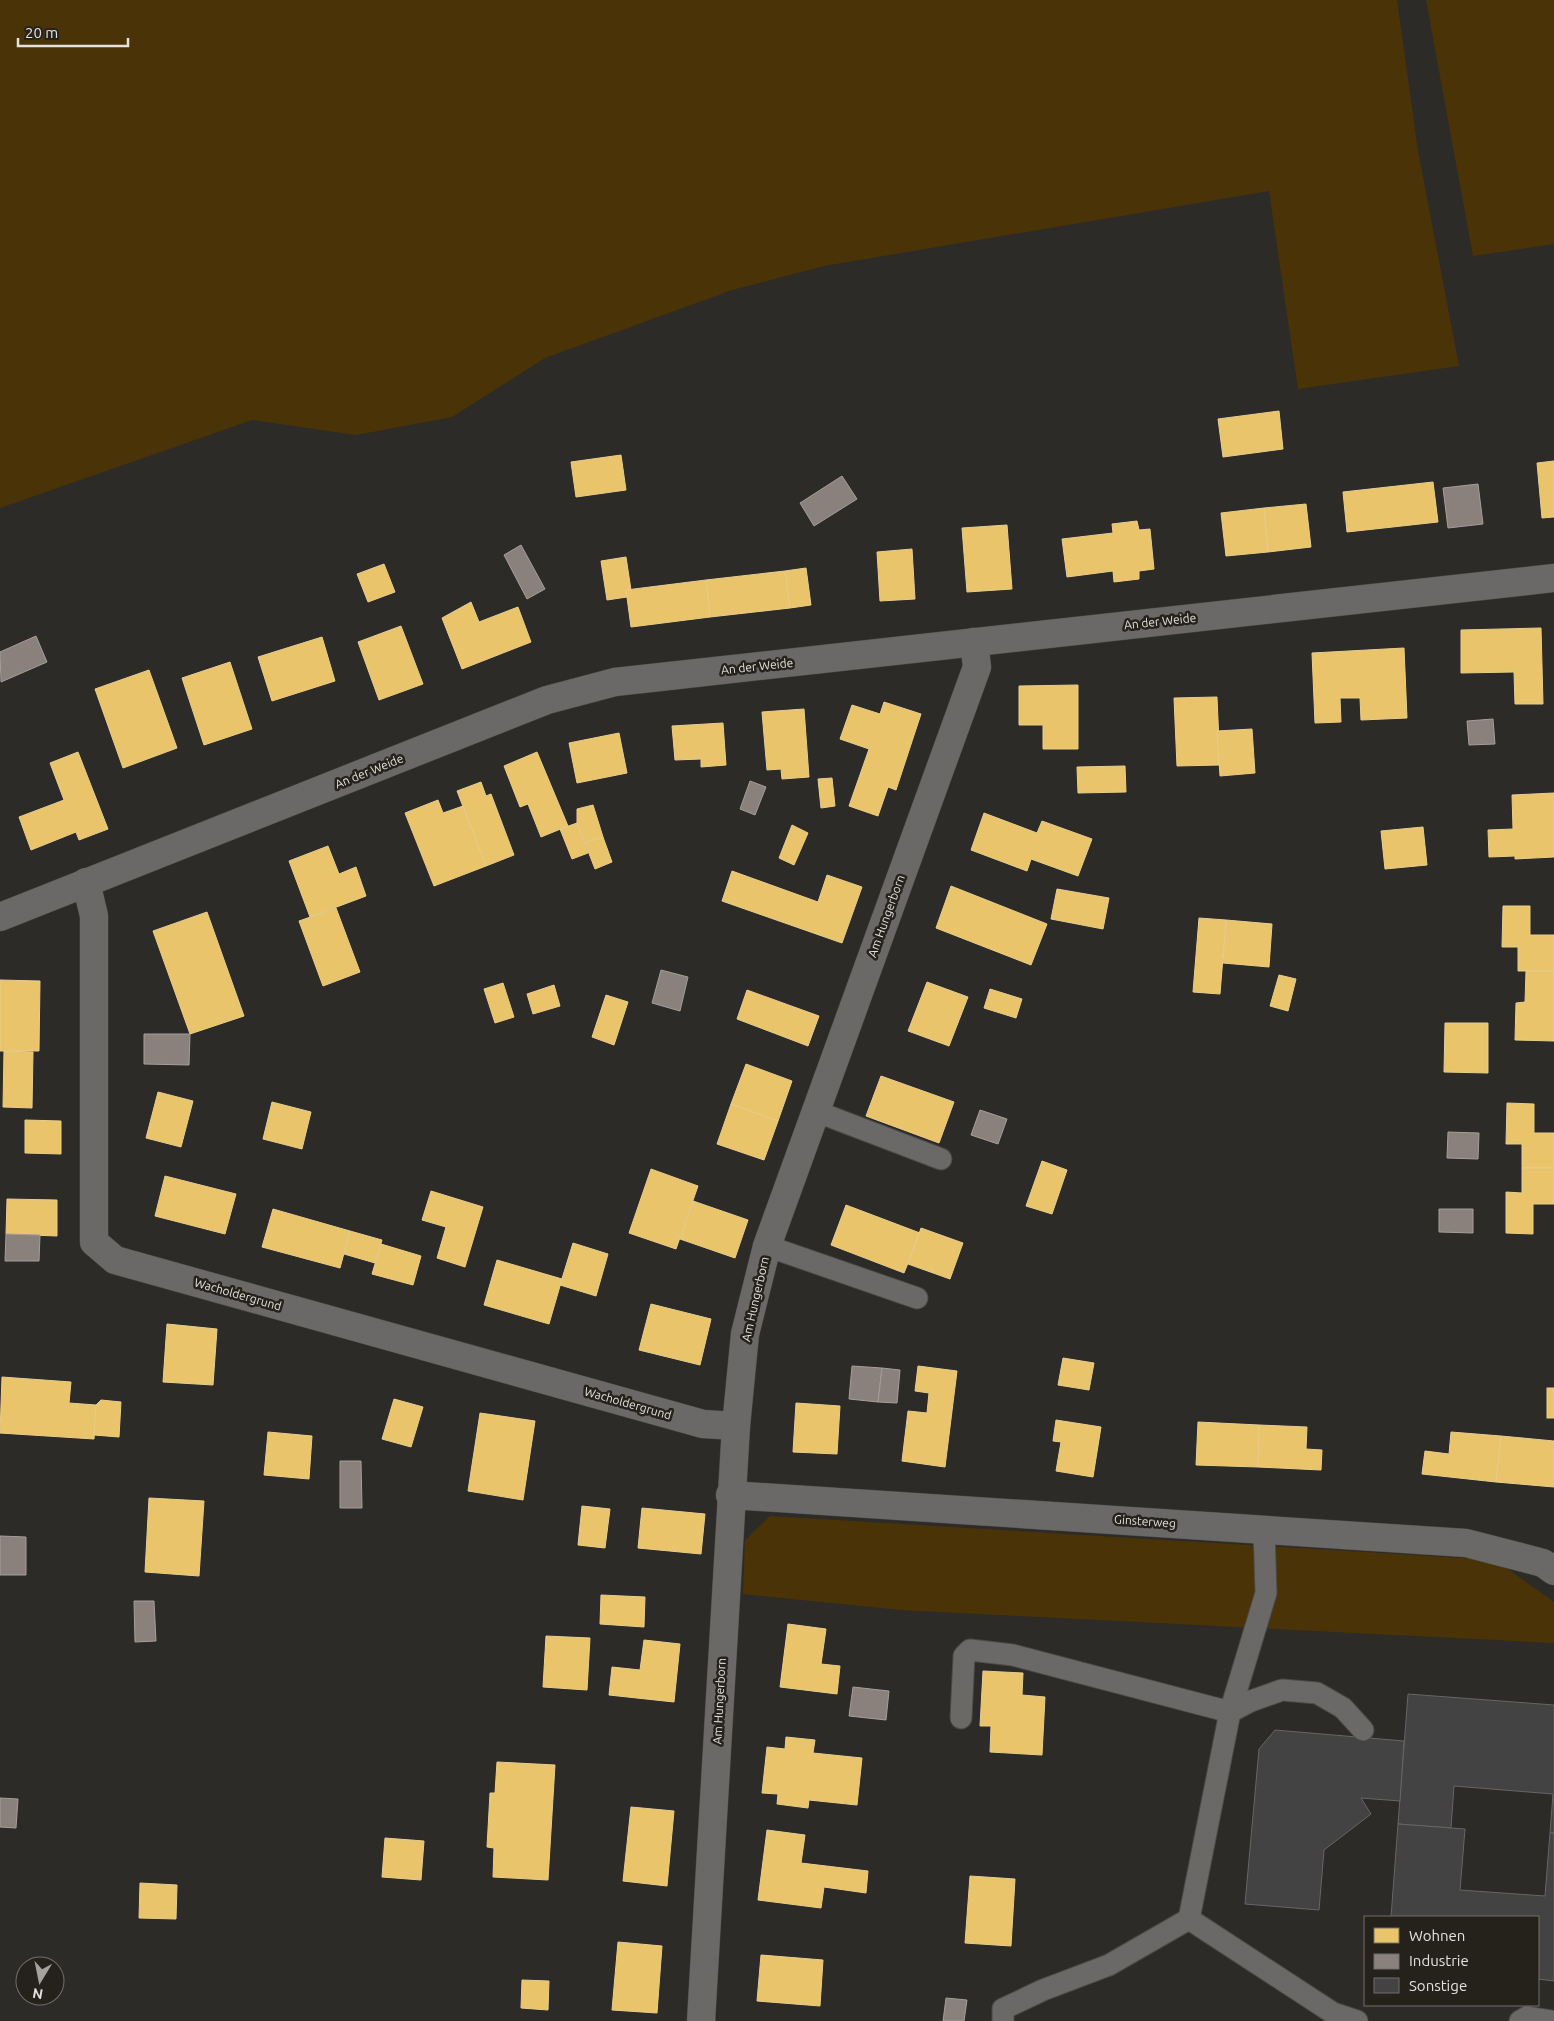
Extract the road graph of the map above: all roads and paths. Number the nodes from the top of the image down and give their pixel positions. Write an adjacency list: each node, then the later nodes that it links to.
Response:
1 (1554, 578): 2 (street, An der Weide)
2 (974, 642): 3 (street, An der Weide); 5 (street, Am Hungerborn)
3 (86, 882): 4 (street, An der Weide); 9 (street, Wacholdergrund)
4 (0, 917)
5 (814, 1111): 6 (lane); 7 (street, Am Hungerborn)
6 (942, 1159)
7 (767, 1246): 8 (lane); 9 (street, Am Hungerborn)
8 (917, 1298)
9 (736, 1426): 10 (street, Am Hungerborn)
10 (730, 1495): 11 (street, Ginsterweg); 17 (street, Am Hungerborn)
11 (1264, 1529): 12 (street, Ginsterweg); 13 (lane)
12 (1554, 1571)
13 (1230, 1712): 14 (lane); 15 (lane); 16 (lane)
14 (961, 1718)
15 (1363, 1730)
16 (1189, 1919): 18 (lane); 19 (lane)
17 (701, 2021)
18 (1002, 2021)
19 (1357, 2021)
20 (1520, 2021): 21 (lane)
21 (1552, 2021)

